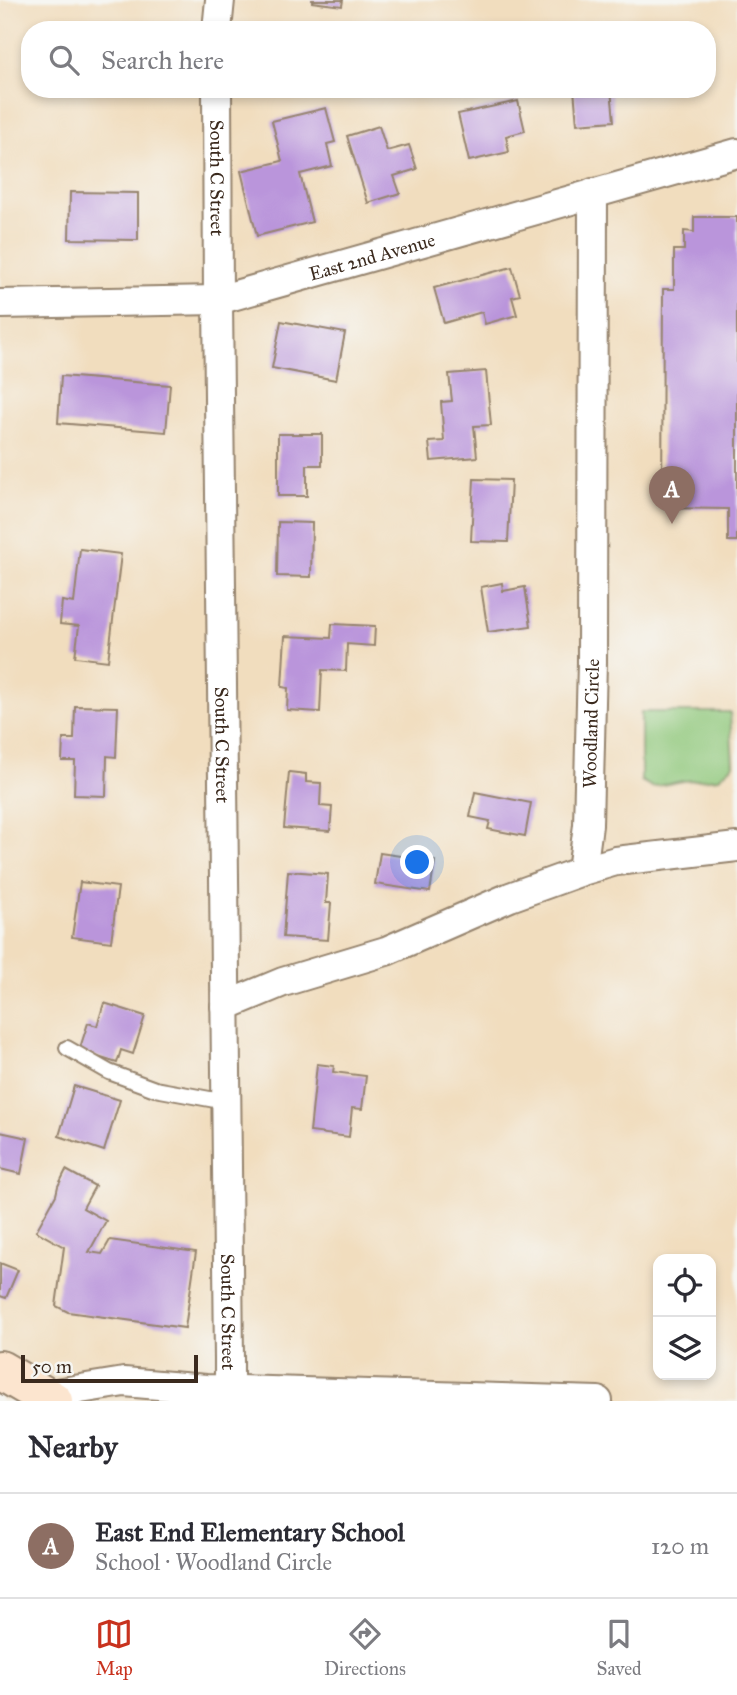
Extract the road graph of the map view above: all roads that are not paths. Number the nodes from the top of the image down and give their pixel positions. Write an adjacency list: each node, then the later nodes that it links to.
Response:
1 (220, 0): 2 (street)
2 (218, 21)
3 (217, 98): 6 (street, South C Street)
4 (737, 153): 5 (street, East 2nd Avenue)
5 (593, 193): 6 (street, East 2nd Avenue); 9 (street, Woodland Circle)
6 (218, 300): 7 (street, East 2nd Avenue); 10 (street, South C Street)
7 (0, 304)
8 (737, 847): 9 (street)
9 (582, 871): 10 (street)
10 (225, 1006): 12 (street, South C Street)
11 (67, 1048): 12 (lane)
12 (226, 1102): 14 (street, South C Street)
13 (0, 1370): 16 (main road)
14 (228, 1395): 15 (street); 16 (street)
15 (360, 1397): 17 (street)
16 (48, 1398)
17 (422, 1398): 18 (street)
18 (488, 1399): 19 (street)
19 (598, 1401)

